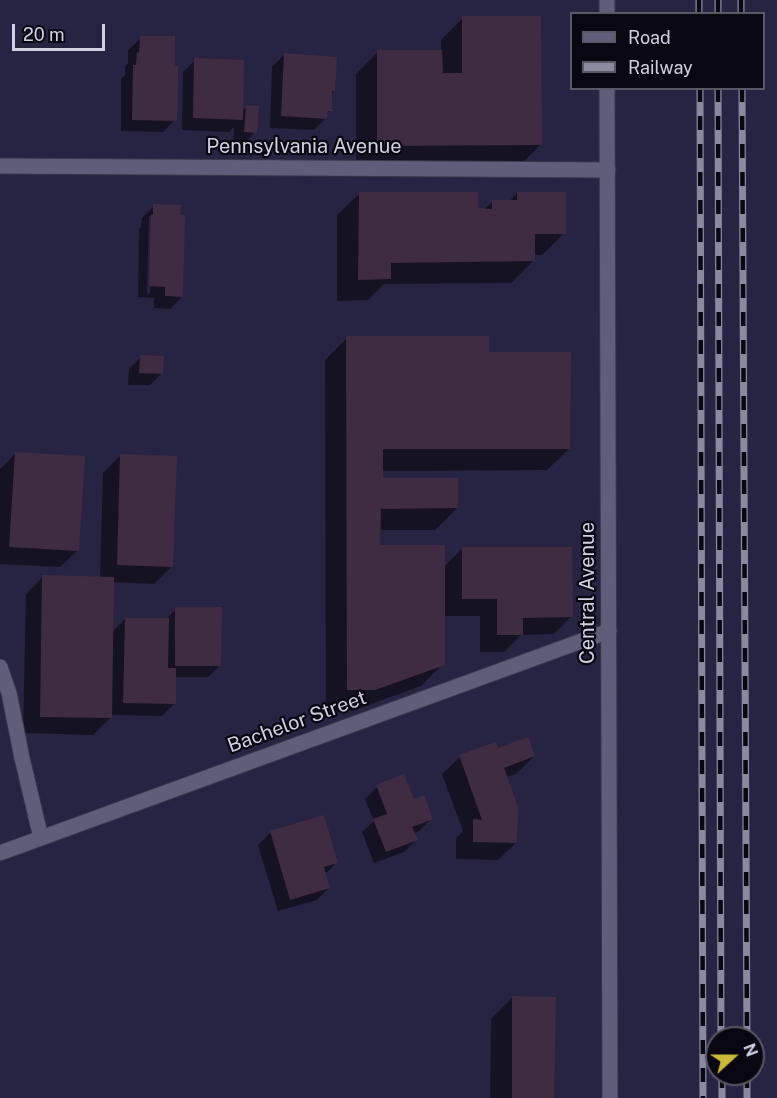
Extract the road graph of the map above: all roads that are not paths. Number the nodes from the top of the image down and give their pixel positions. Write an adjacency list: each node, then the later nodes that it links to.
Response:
1 (608, 90): 3 (street, Central Avenue)
2 (0, 166): 3 (street, Pennsylvania Avenue)
3 (608, 170): 4 (street, Central Avenue)
4 (609, 631): 6 (street, Bachelor Street); 8 (street, Central Avenue)
5 (0, 667): 6 (street)
6 (41, 838): 7 (street, Bachelor Street)
7 (0, 853)
8 (610, 1098)

